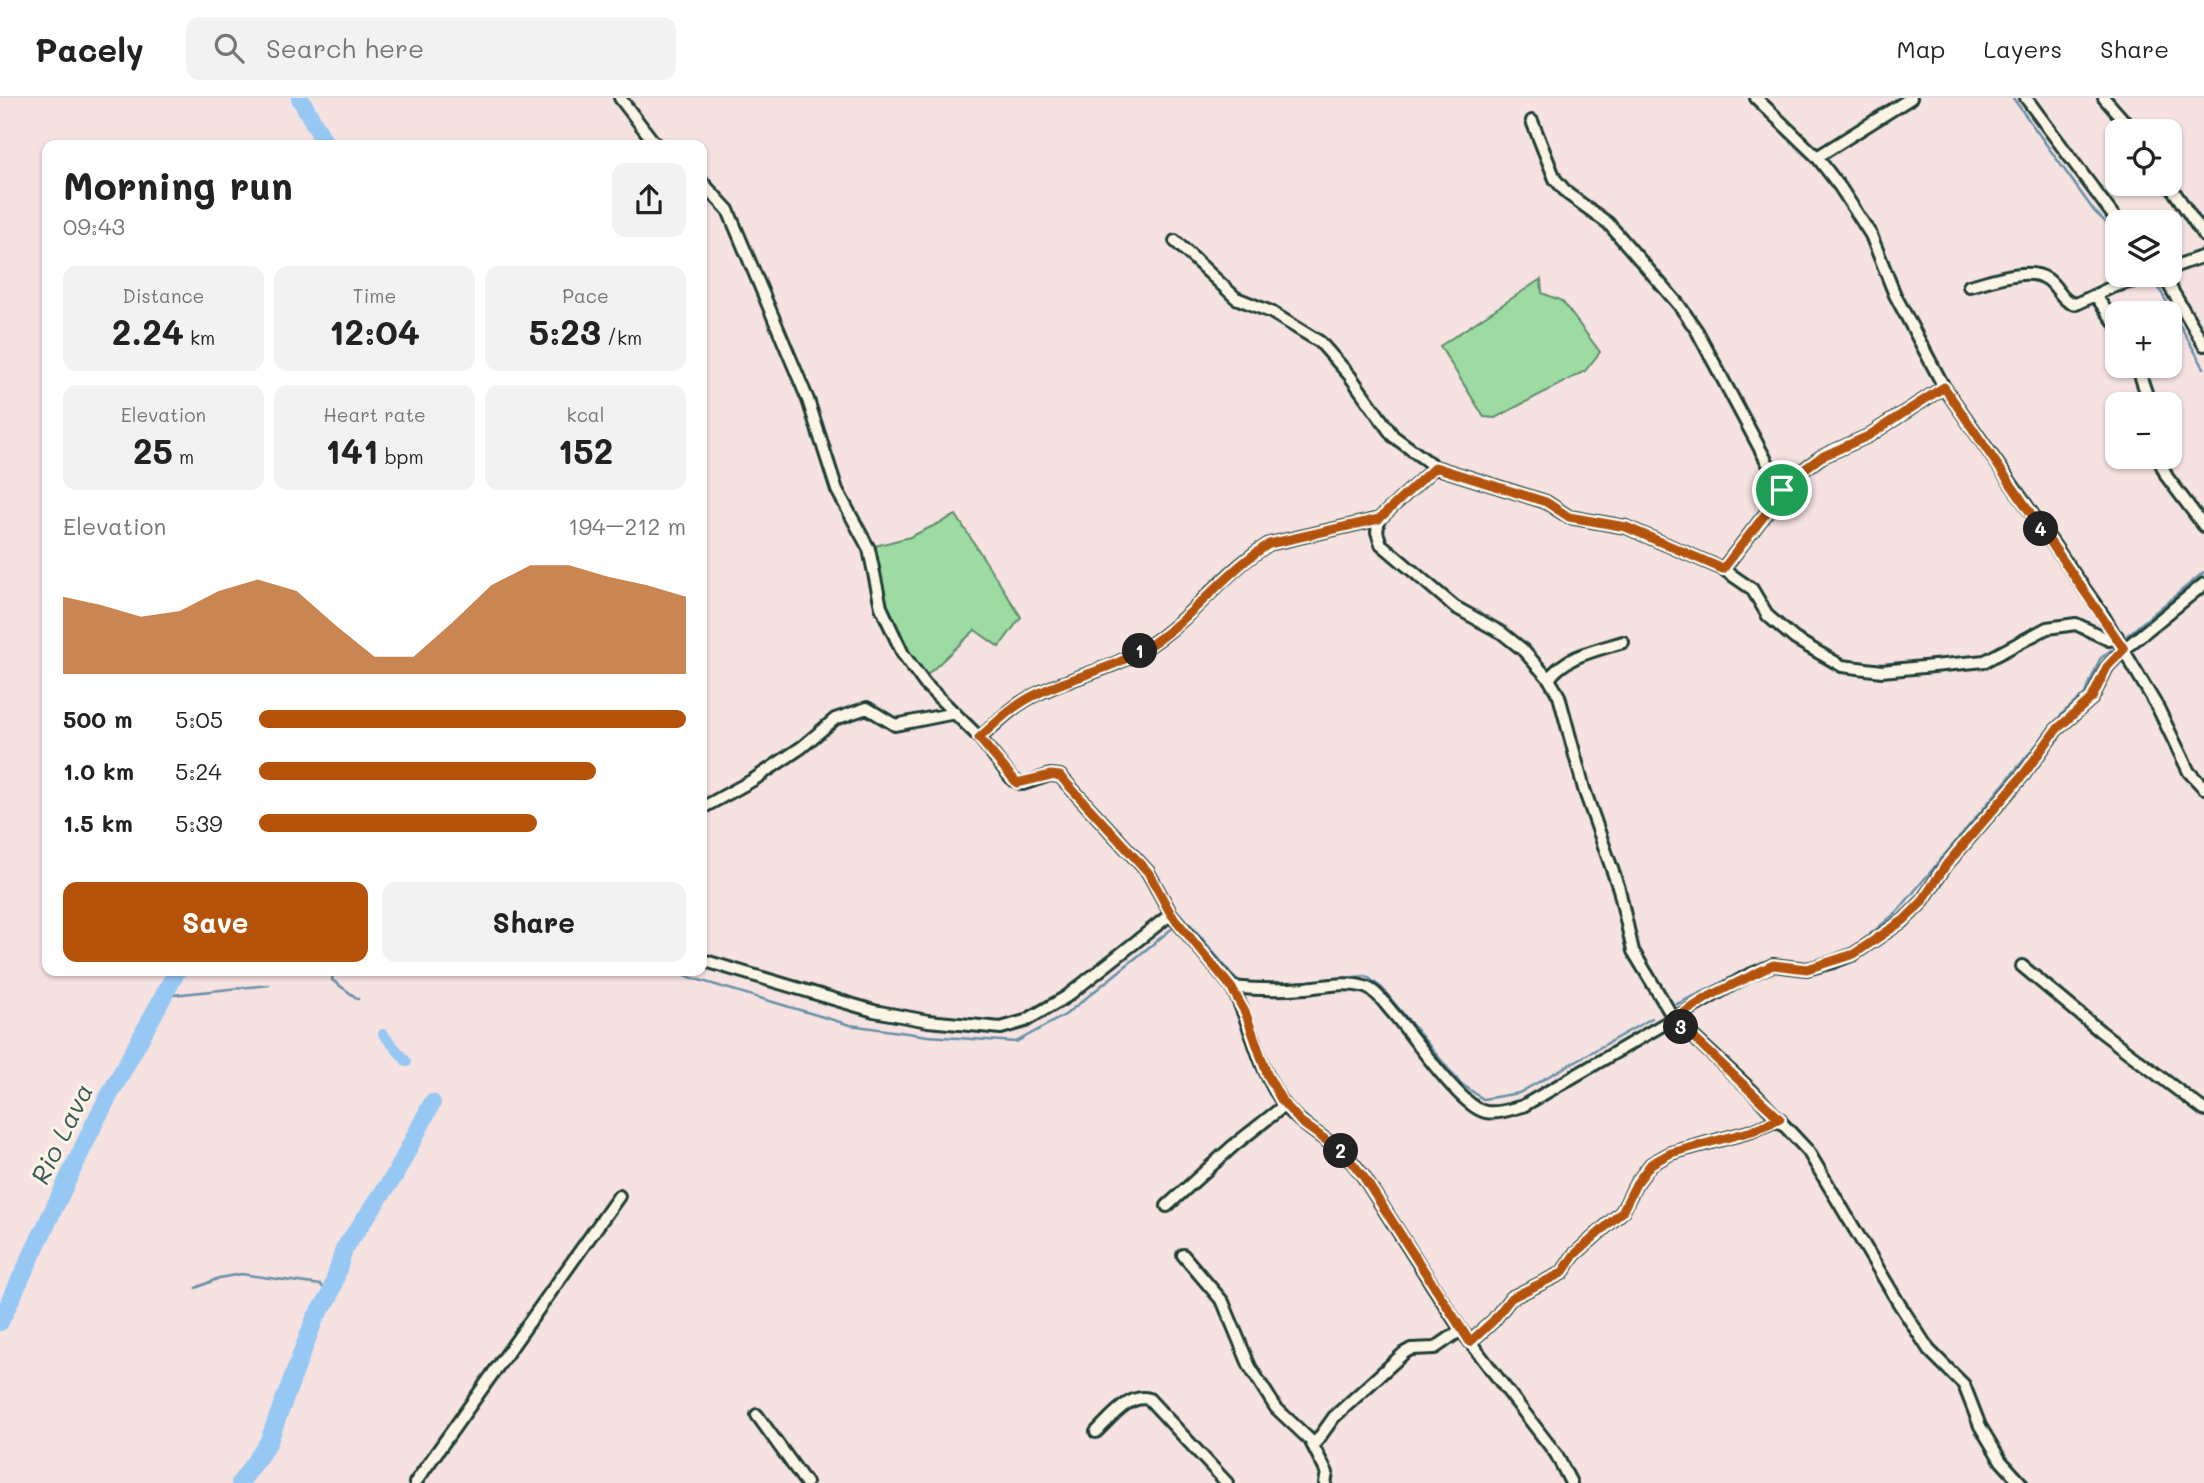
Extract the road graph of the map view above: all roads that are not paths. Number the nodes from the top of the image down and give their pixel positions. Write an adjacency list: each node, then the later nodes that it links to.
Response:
1 (620, 98): 8 (street)
2 (1756, 98): 9 (street)
3 (1911, 98): 9 (street)
4 (2026, 98): 12 (street)
5 (2104, 98): 6 (street)
6 (2122, 119)
7 (1532, 121): 26 (street)
8 (652, 140)
9 (1817, 157): 23 (street)
10 (707, 187): 35 (street)
11 (2177, 196): 13 (street)
12 (2109, 210)
13 (2204, 236)
14 (1175, 241): 24 (street)
15 (2204, 256): 16 (street)
16 (2182, 264)
17 (1969, 286): 20 (street)
18 (2112, 287): 20 (street)
19 (2169, 287): 22 (street)
20 (2095, 295): 21 (street)
21 (2105, 309)
22 (2204, 345)
23 (1944, 387): 26 (street); 31 (street)
24 (1435, 467): 27 (street); 29 (street)
25 (2163, 469): 28 (street)
26 (1782, 490): 29 (street)
27 (1379, 519): 34 (street); 36 (street)
28 (2204, 526)
29 (1723, 569): 31 (street)
30 (2204, 584): 33 (street)
31 (2117, 636): 33 (street)
32 (1623, 642): 34 (street)
33 (2124, 649): 37 (street); 43 (street)
34 (1549, 679): 43 (street)
35 (955, 713): 36 (street); 38 (street)
36 (979, 738): 39 (street)
37 (2204, 788)
38 (707, 805)
39 (1171, 914): 40 (street); 42 (street)
40 (707, 961)
41 (2022, 966): 45 (street)
42 (1231, 987): 43 (street); 44 (street)
43 (1674, 1019): 46 (street)
44 (1286, 1105): 48 (street); 50 (street)
45 (2204, 1110)
46 (1780, 1119): 51 (street); 60 (street)
47 (619, 1196): 55 (street)
48 (1167, 1206)
49 (1183, 1255): 54 (street)
50 (1461, 1331): 51 (street); 54 (street)
51 (1470, 1342): 59 (street)
52 (757, 1415): 56 (street)
53 (1096, 1432): 57 (street)
54 (1314, 1446): 58 (street)
55 (415, 1483)
56 (806, 1483)
57 (1227, 1483)
58 (1325, 1483)
59 (1571, 1483)
60 (2021, 1483)

